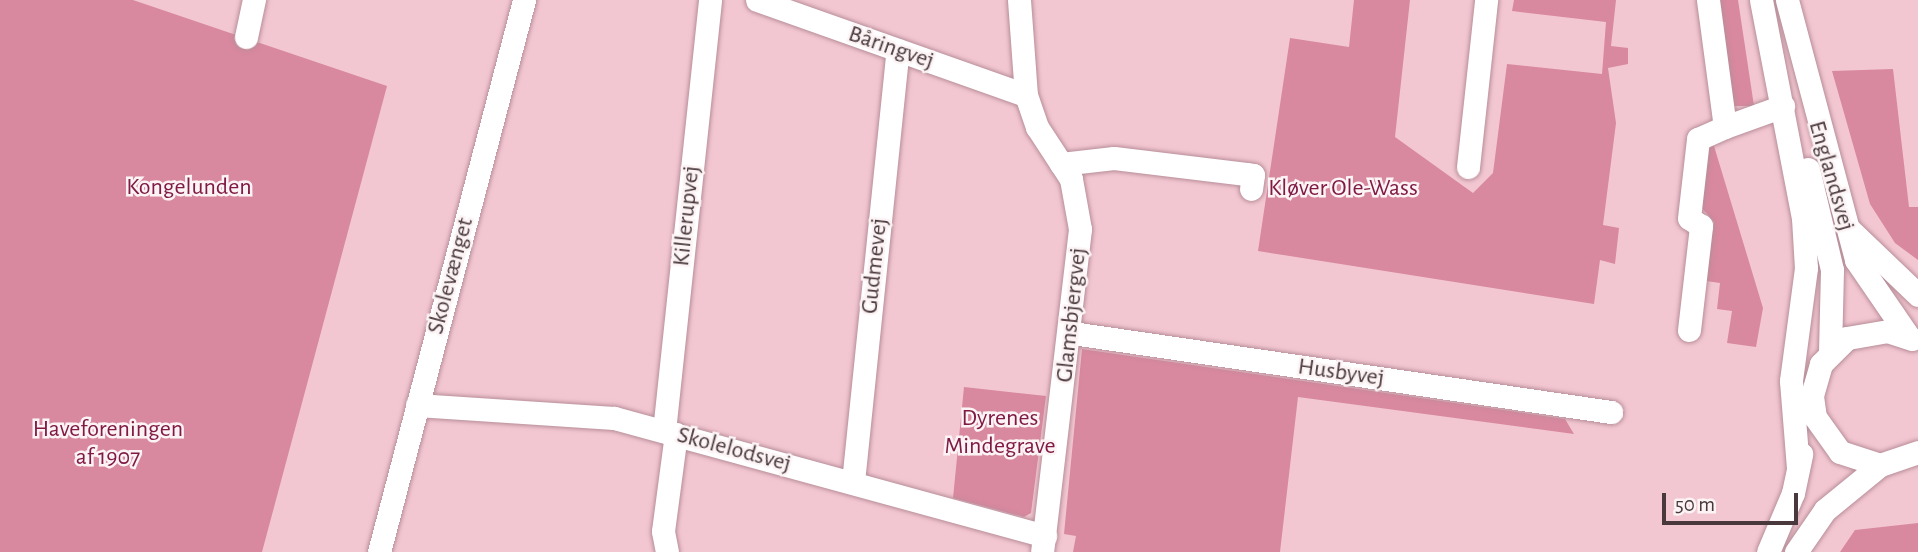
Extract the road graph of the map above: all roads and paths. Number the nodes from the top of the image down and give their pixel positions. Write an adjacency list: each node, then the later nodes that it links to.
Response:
1 (254, 0): 10 (street)
2 (524, 0): 26 (street, Skolevænget)
3 (710, 0): 28 (street, Killerupvej)
4 (757, 0): 11 (street, Båringvej)
5 (1019, 0): 12 (street, Glamsbjergvej)
6 (1486, 0): 17 (street)
7 (1708, 0): 14 (street)
8 (1760, 0): 13 (street, Englandsvej)
9 (1787, 0): 19 (street, Englandsvej)
10 (246, 37)
11 (898, 50): 12 (street, Båringvej); 32 (street, Gudmevej)
12 (1026, 95): 16 (street, Glamsbjergvej)
13 (1783, 106): 14 (street, Englandsvej); 15 (street, Englandsvej)
14 (1725, 127): 21 (street, Englandsvej)
15 (1790, 132): 24 (street, Englandsvej); 31 (street, Englandsvej)
16 (1061, 164): 18 (street); 22 (street, Glamsbjergvej)
17 (1468, 167)
18 (1251, 190)
19 (1842, 221): 20 (street); 23 (street, Englandsvej)
20 (1918, 296)
21 (1689, 330)
22 (1072, 333): 27 (street, Husbyvej); 33 (street, Glamsbjergvej)
23 (1913, 340): 24 (street)
24 (1830, 351): 25 (street, Englandsvej)
25 (1812, 396): 30 (street); 31 (street, Englandsvej)
26 (417, 405): 28 (street, Skolelodsvej); 34 (street, Skolevænget)
27 (1611, 412)
28 (670, 433): 32 (street, Skolelodsvej); 35 (street, Killerupvej)
29 (1918, 452): 30 (street)
30 (1880, 465): 37 (street)
31 (1798, 468): 36 (street, Englandsvej)
32 (853, 482): 33 (street, Skolelodsvej)
33 (1044, 544)
34 (379, 552)
35 (667, 552)
36 (1768, 552)
37 (1796, 552)

